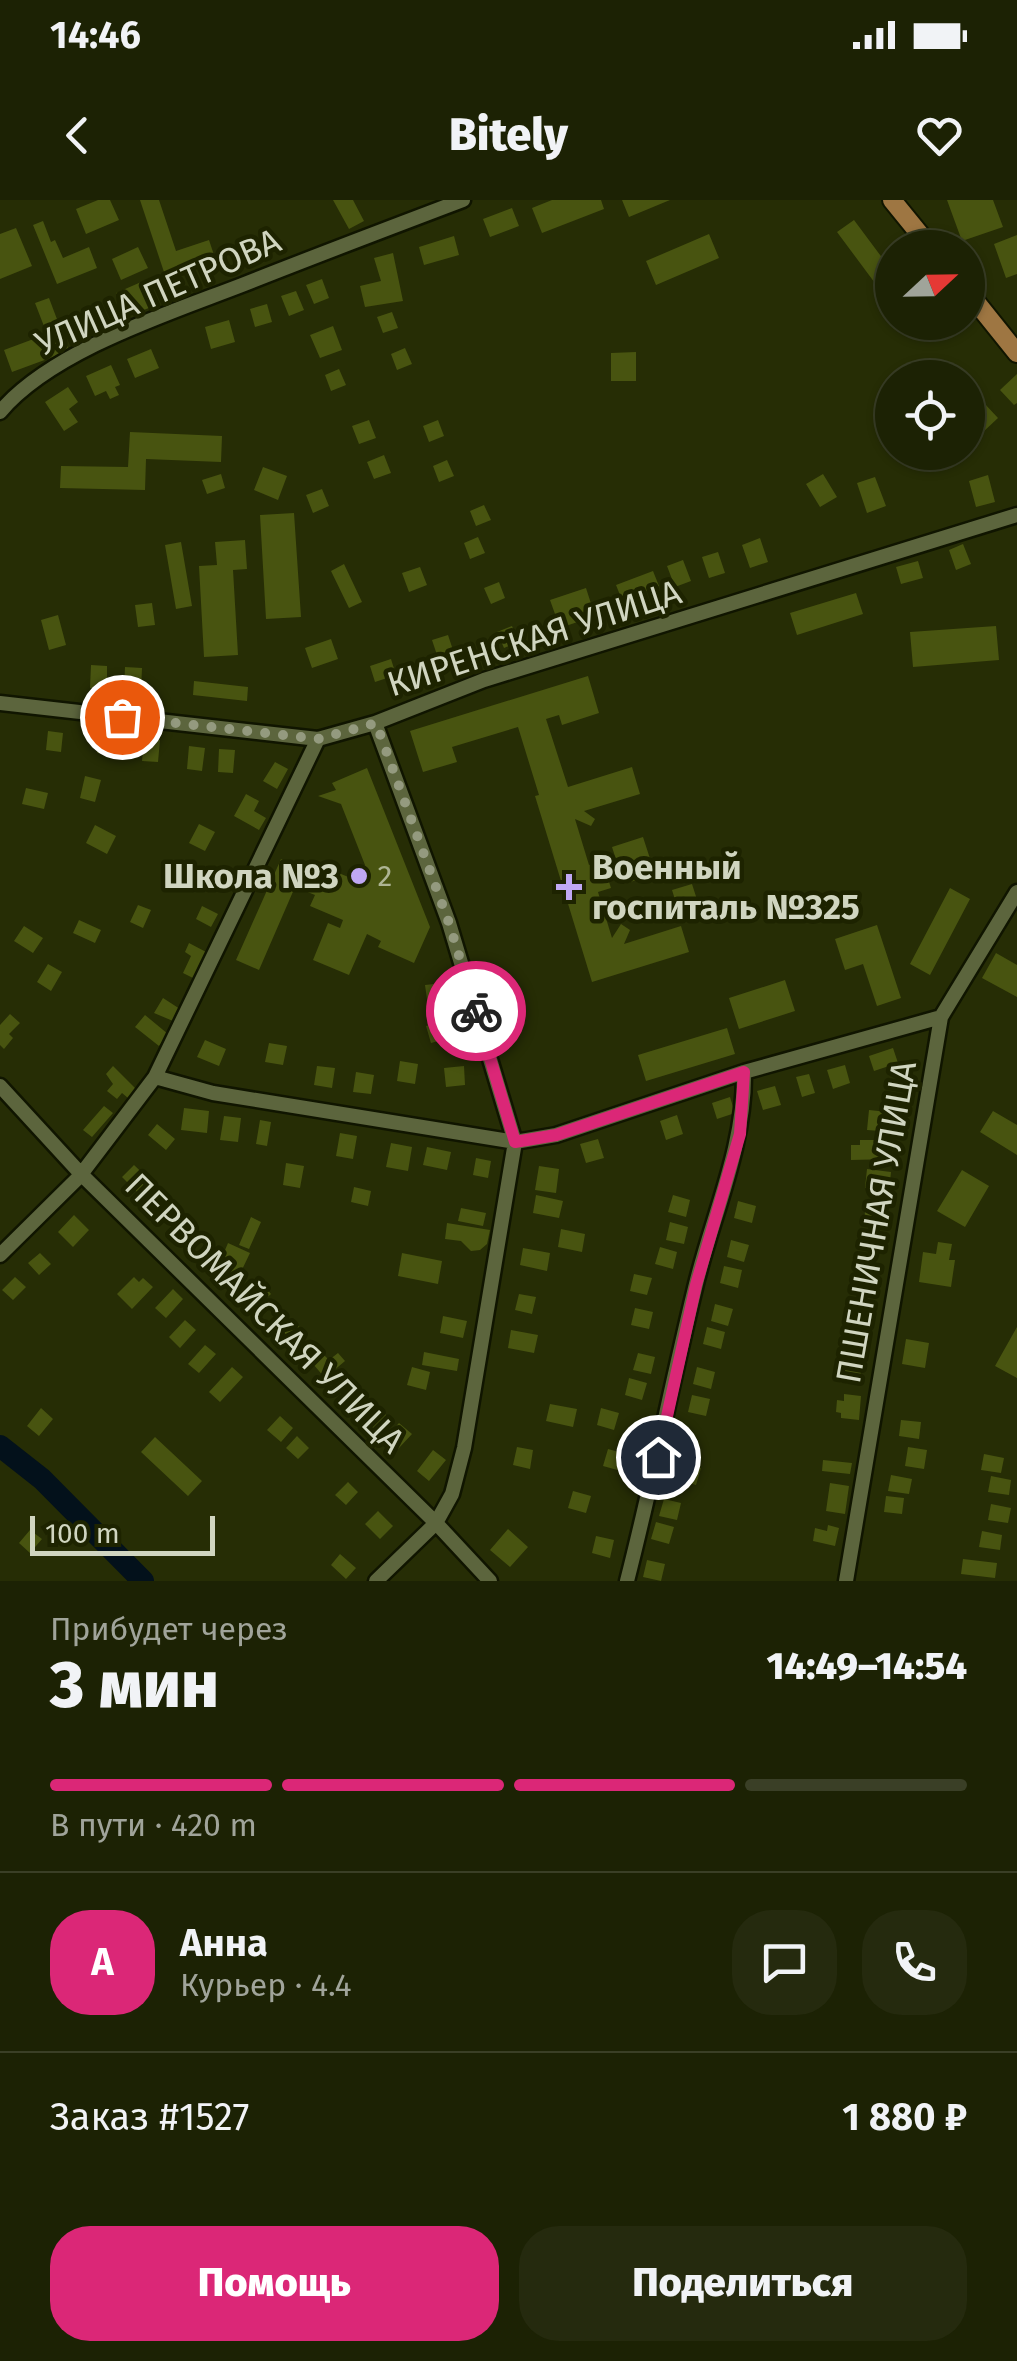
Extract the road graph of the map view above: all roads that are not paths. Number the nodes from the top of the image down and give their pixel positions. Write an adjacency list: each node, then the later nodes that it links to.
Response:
1 (463, 200): 6 (street, УЛИЦА ПЕТРОВА)
2 (892, 200): 3 (main road)
3 (916, 230)
4 (985, 313): 5 (main road)
5 (1017, 353)
6 (0, 412)
7 (1017, 515): 9 (street, КИРЕНСКАЯ УЛИЦА)
8 (0, 703): 10 (street, КИРЕНСКАЯ УЛИЦА)
9 (376, 723): 10 (street, КИРЕНСКАЯ УЛИЦА); 17 (street)
10 (318, 739): 15 (street)
11 (1017, 892): 12 (street, ПШЕНИЧНАЯ УЛИЦА)
12 (1012, 915): 13 (street, ПШЕНИЧНАЯ УЛИЦА)
13 (941, 1017): 14 (street); 24 (street, ПШЕНИЧНАЯ УЛИЦА)
14 (744, 1072): 17 (street); 23 (street)
15 (155, 1077): 17 (street); 18 (street)
16 (0, 1086): 18 (street, ПЕРВОМАЙСКАЯ УЛИЦА)
17 (515, 1142): 20 (street)
18 (81, 1174): 19 (street); 20 (street, ПЕРВОМАЙСКАЯ УЛИЦА)
19 (0, 1255)
20 (436, 1523): 21 (street); 22 (street, ПЕРВОМАЙСКАЯ УЛИЦА)
21 (376, 1581)
22 (490, 1581)
23 (626, 1581)
24 (846, 1581)

